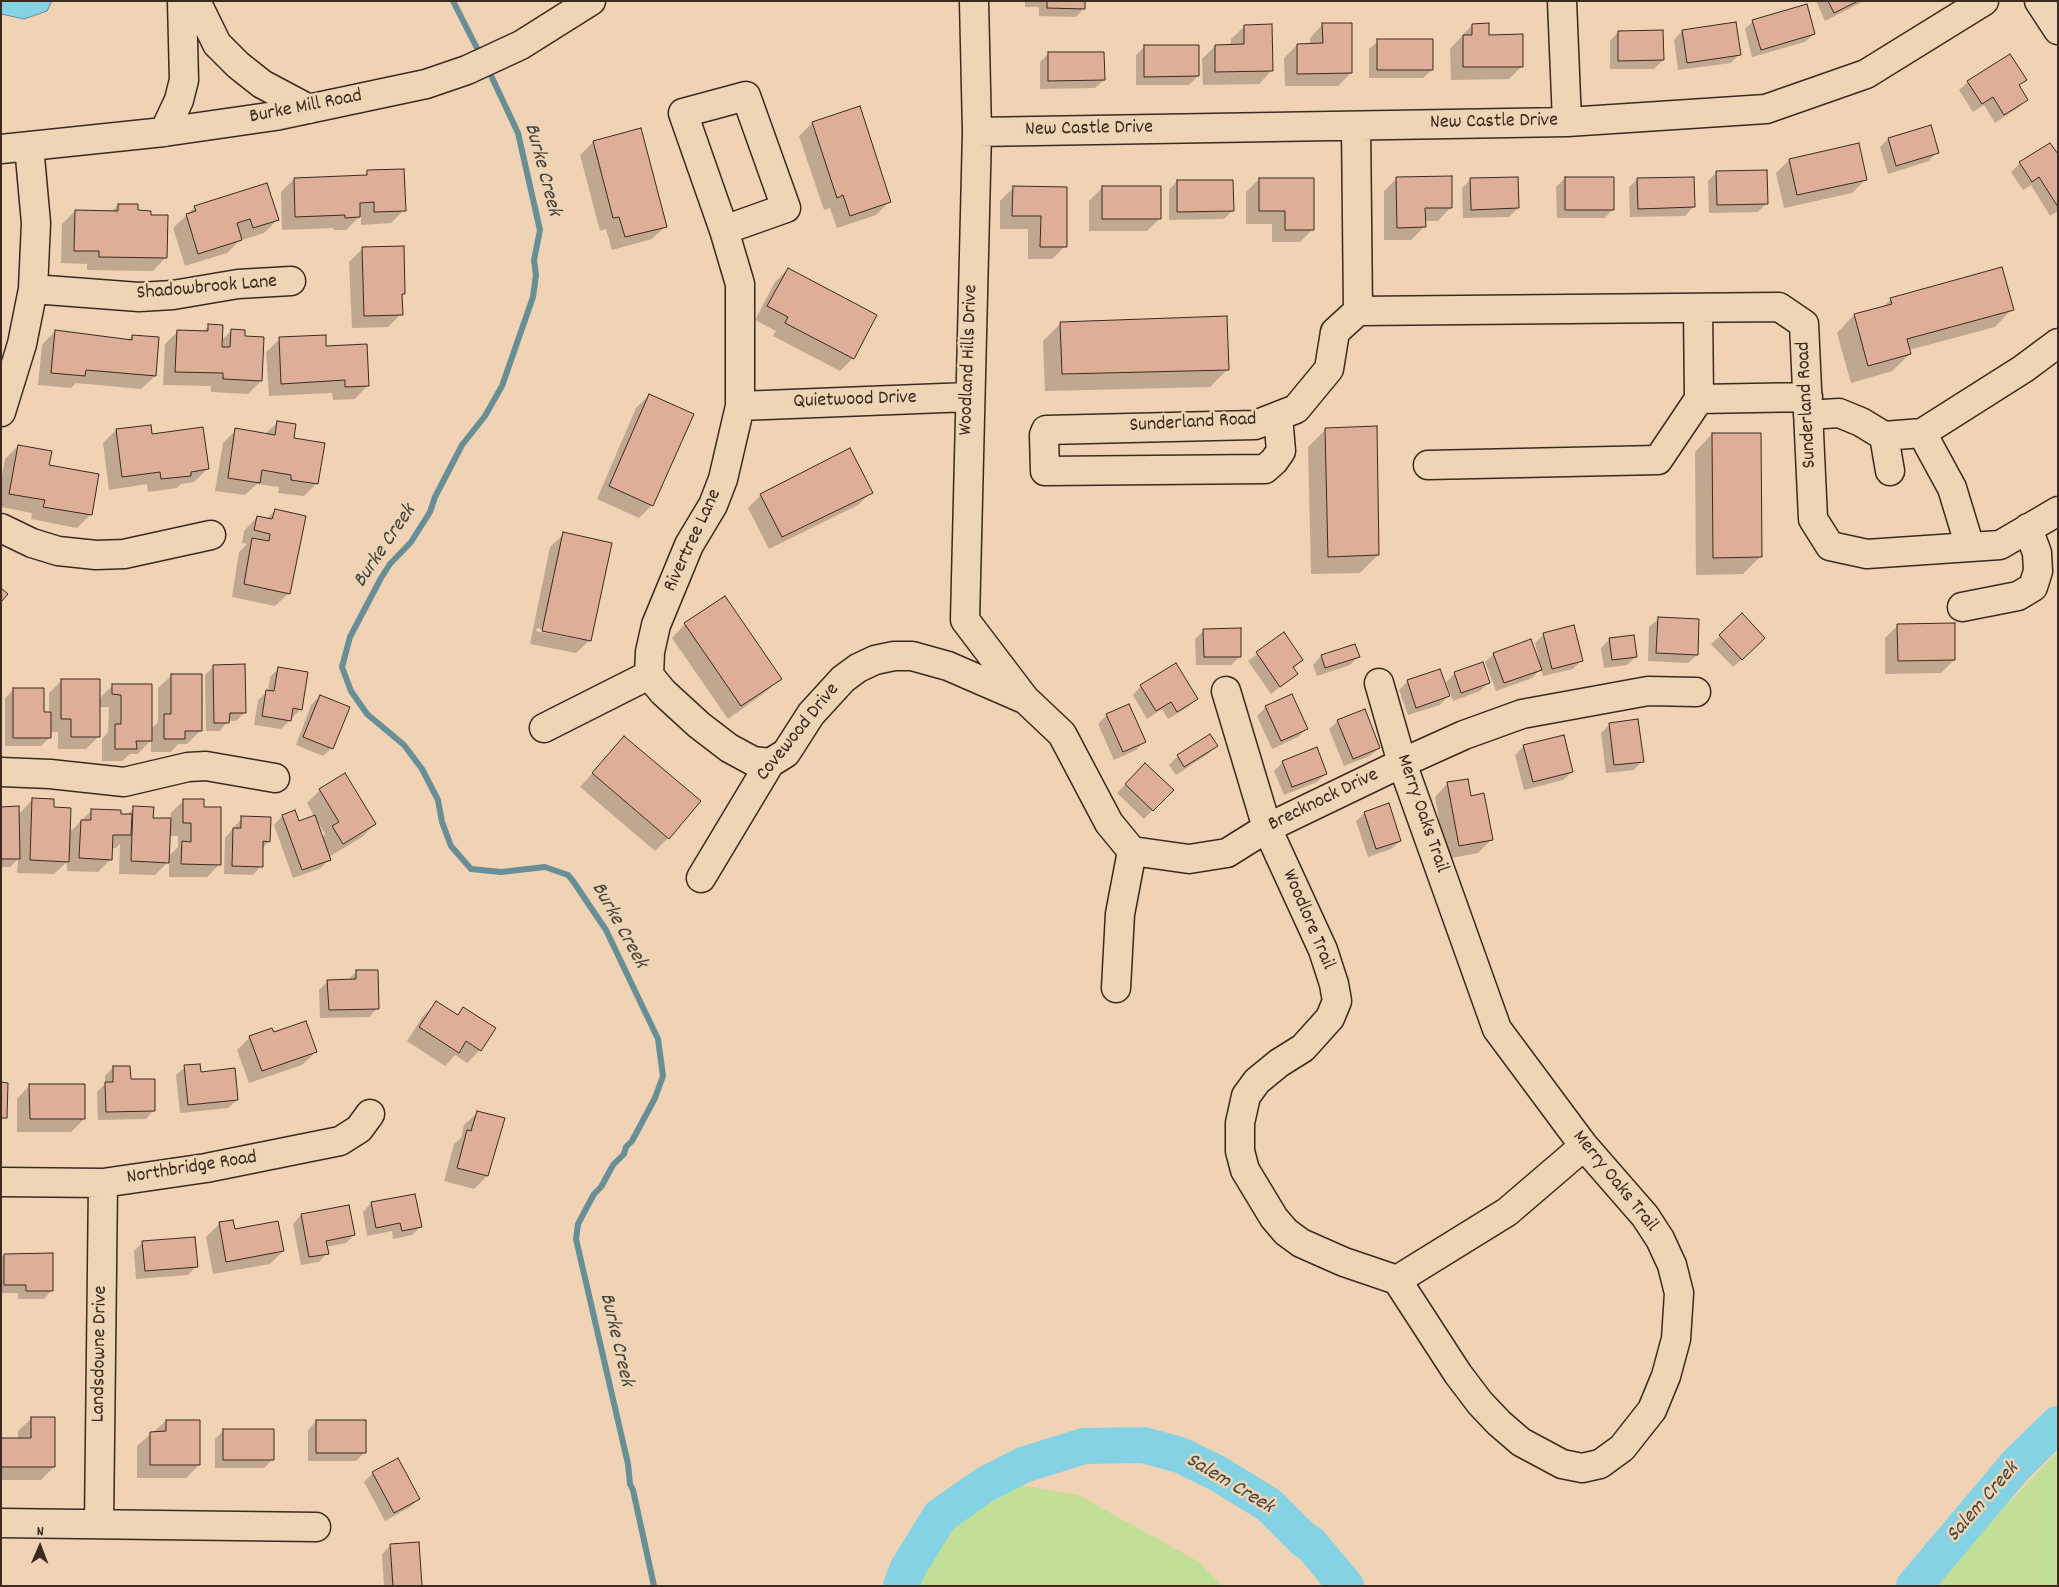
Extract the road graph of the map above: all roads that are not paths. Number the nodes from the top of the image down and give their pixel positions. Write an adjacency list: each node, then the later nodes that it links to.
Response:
1 (182, 1): 12 (street)
2 (196, 1): 9 (street)
3 (592, 1): 9 (street, Burke Mill Road)
4 (974, 1): 13 (street, Woodland Hills Drive)
5 (1562, 1): 10 (street)
6 (1984, 1): 10 (street, New Castle Drive)
7 (2039, 1): 8 (street)
8 (2058, 30)
9 (309, 109): 12 (street, Burke Mill Road)
10 (1567, 122): 11 (street, New Castle Drive)
11 (1356, 126): 13 (street, New Castle Drive); 20 (street)
12 (164, 132): 14 (street, Burke Mill Road)
13 (977, 132): 23 (street, Woodland Hills Drive)
14 (29, 146): 15 (street, Burke Mill Road); 18 (street)
15 (1, 149)
16 (724, 230): 16 (street, Rivertree Lane); 25 (street, Rivertree Lane)
17 (291, 281): 18 (street, Shadowbrook Lane)
18 (33, 289): 21 (street)
19 (1698, 308): 20 (street, Sunderland Road); 24 (street); 26 (street, Sunderland Road)
20 (1358, 311): 28 (street, Sunderland Road)
21 (11, 342): 27 (street)
22 (2058, 343): 29 (street)
23 (969, 397): 25 (street, Quietwood Drive); 43 (street, Woodland Hills Drive)
24 (1699, 399): 26 (street); 31 (street)
25 (740, 406): 39 (street, Rivertree Lane)
26 (1808, 406): 30 (street); 37 (street, Sunderland Road)
27 (1, 412)
28 (1278, 416): 28 (street, Sunderland Road)
29 (1922, 433): 30 (street); 37 (street)
30 (1884, 436): 32 (street)
31 (1428, 465)
32 (1890, 470)
33 (2058, 511): 35 (street, Sunderland Road)
34 (1, 528): 36 (street)
35 (2028, 528): 37 (street, Sunderland Road); 38 (street)
36 (211, 535)
37 (1970, 547)
38 (1962, 607)
39 (649, 675): 44 (street); 45 (street)
40 (1378, 682): 46 (street, Merry Oaks Trail)
41 (1226, 691): 49 (street, Woodlore Trail)
42 (1696, 692): 46 (street, Brecknock Drive)
43 (1025, 699): 45 (street, Covewood Drive); 50 (street)
44 (544, 728)
45 (770, 763): 51 (street, Covewood Drive)
46 (1402, 763): 49 (street, Brecknock Drive); 54 (street, Merry Oaks Trail)
47 (1, 772): 48 (street)
48 (275, 778)
49 (1267, 828): 50 (street, Brecknock Drive); 57 (street, Woodlore Trail)
50 (1132, 851): 52 (street)
51 (702, 878)
52 (1116, 988)
53 (370, 1114): 56 (street, Northbridge Road)
54 (1584, 1146): 57 (street); 57 (street, Merry Oaks Trail)
55 (1, 1182): 56 (street, Northbridge Road)
56 (103, 1183): 59 (street, Landsdowne Drive)
57 (1397, 1280)
58 (1, 1523): 59 (street)
59 (99, 1524): 60 (street)
60 (316, 1527)

